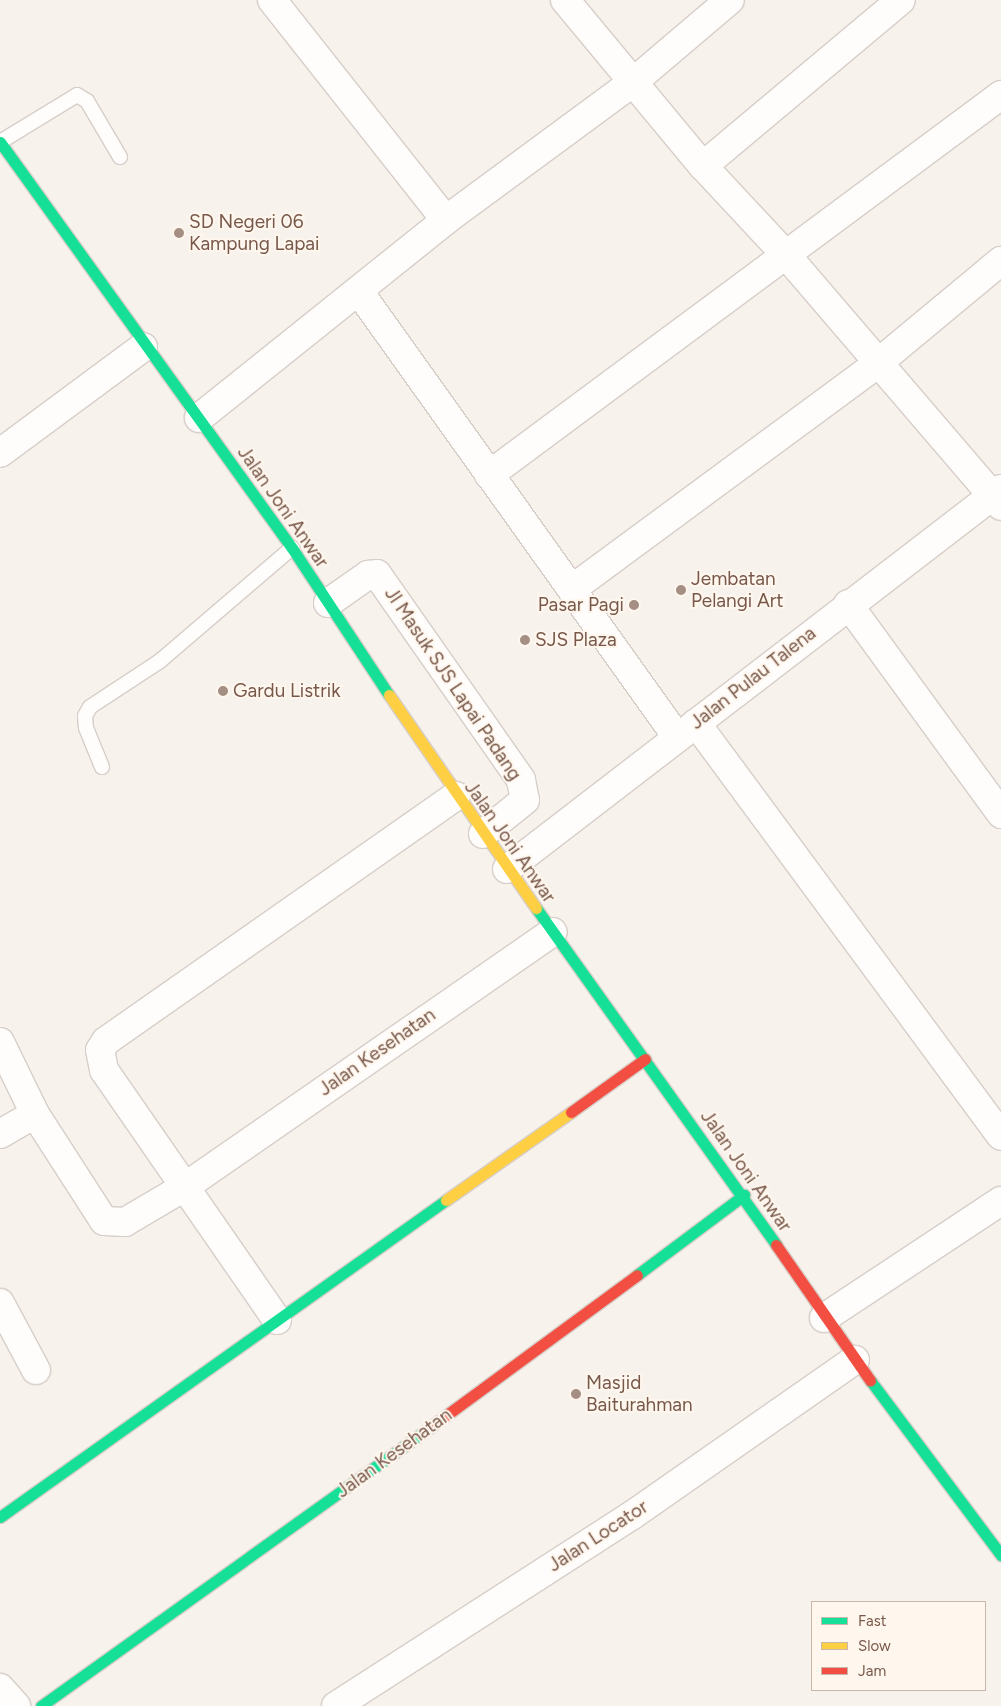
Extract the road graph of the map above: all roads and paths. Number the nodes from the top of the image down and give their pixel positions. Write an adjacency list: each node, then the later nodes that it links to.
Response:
1 (272, 0): 10 (street)
2 (565, 0): 5 (street)
3 (730, 0): 5 (street)
4 (900, 0): 9 (street)
5 (632, 83): 9 (street); 10 (street)
6 (1001, 95): 11 (street)
7 (0, 142): 8 (lane); 14 (main road, Jalan Joni Anwar)
8 (120, 157)
9 (702, 166): 11 (street)
10 (446, 220): 13 (street)
11 (787, 256): 15 (street); 18 (street)
12 (1001, 261): 15 (street)
13 (360, 293): 16 (street); 18 (street)
14 (143, 347): 16 (main road, Jalan Joni Anwar); 17 (street)
15 (878, 363): 19 (street); 21 (street)
16 (198, 418): 20 (main road, Jalan Joni Anwar)
17 (0, 454)
18 (490, 475): 21 (street)
19 (998, 497): 23 (street, Jalan Pulau Talena)
20 (292, 548): 22 (main road, Jalan Joni Anwar); 25 (lane)
21 (572, 589): 24 (street)
22 (328, 603): 26 (main road, Jalan Joni Anwar); 28 (street, Jl Masuk SJS Lapai Padang)
23 (848, 604): 24 (street, Jalan Pulau Talena); 27 (street)
24 (686, 730): 29 (street, Jalan Pulau Talena); 35 (street)
25 (102, 767)
26 (456, 796): 28 (main road, Jalan Joni Anwar); 36 (street)
27 (1001, 814)
28 (483, 834): 29 (main road, Jalan Joni Anwar)
29 (507, 869): 30 (main road, Jalan Joni Anwar)
30 (553, 932): 32 (main road, Jalan Joni Anwar); 36 (street, Jalan Kesehatan)
31 (0, 1042): 33 (street)
32 (645, 1060): 37 (main road, Jalan Joni Anwar); 41 (main road)
33 (35, 1114): 34 (street); 36 (street, Jalan Kesehatan)
34 (0, 1134)
35 (1001, 1136)
36 (186, 1186): 41 (street)
37 (744, 1195): 40 (main road, Jalan Joni Anwar); 48 (main road, Jalan Kesehatan)
38 (1001, 1201): 40 (street)
39 (0, 1303): 43 (street)
40 (824, 1318): 42 (main road, Jalan Joni Anwar)
41 (277, 1320): 44 (main road)
42 (856, 1360): 45 (main road, Jalan Joni Anwar); 49 (street, Jalan Locator)
43 (36, 1370)
44 (0, 1517)
45 (1001, 1555)
46 (0, 1688): 47 (street)
47 (16, 1706)
48 (41, 1706)
49 (336, 1706)

